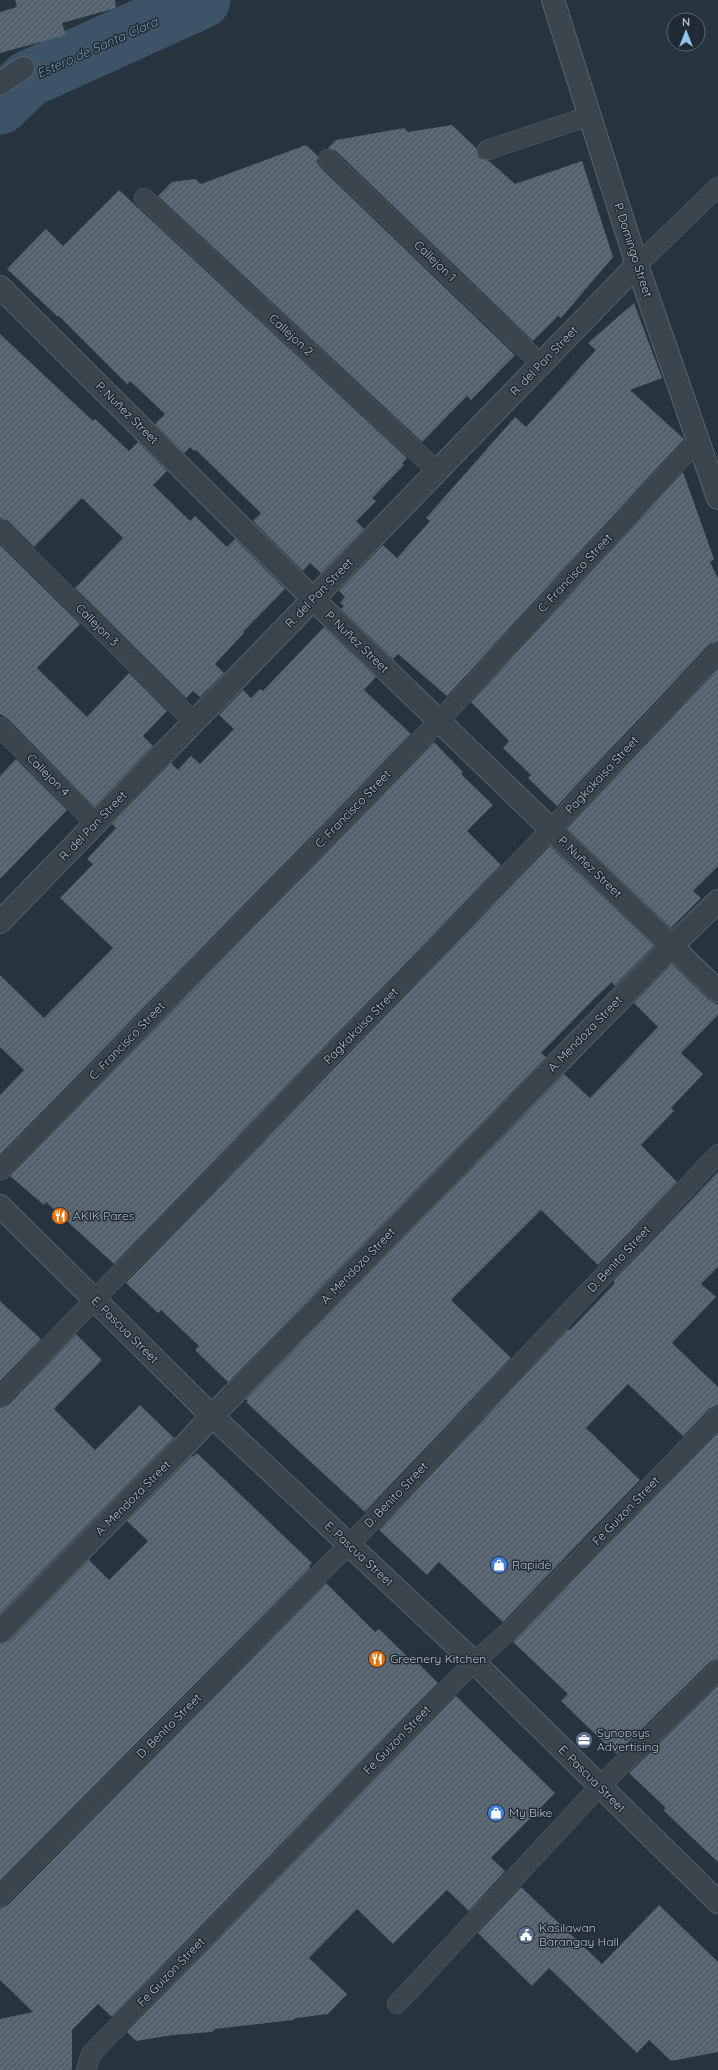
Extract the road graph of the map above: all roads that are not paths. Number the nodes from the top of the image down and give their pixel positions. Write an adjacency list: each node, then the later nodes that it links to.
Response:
1 (553, 0): 4 (street, P. Domingo Street)
2 (23, 68): 3 (street)
3 (0, 84)
4 (589, 116): 5 (lane); 9 (street, P. Domingo Street)
5 (487, 150)
6 (328, 159): 11 (lane, Callejon 1)
7 (718, 187): 9 (lane)
8 (144, 198): 13 (lane, Callejon 2)
9 (637, 265): 11 (street, R. del Pan Street); 12 (street, P. Domingo Street)
10 (0, 287): 16 (street, P. Nuñez Street)
11 (542, 364): 13 (street, R. del Pan Street)
12 (698, 440): 14 (street, P. Domingo Street); 19 (lane, C. Francisco Street)
13 (437, 471): 16 (street, R. del Pan Street)
14 (718, 498)
15 (0, 529): 18 (lane, Callejon 3)
16 (313, 599): 18 (street, R. del Pan Street); 19 (street, P. Nuñez Street)
17 (718, 652): 22 (lane, Pagkakaisa Street)
18 (194, 722): 21 (street, R. del Pan Street)
19 (438, 722): 22 (street, P. Nuñez Street); 28 (lane, C. Francisco Street)
20 (0, 727): 21 (lane, Callejon 4)
21 (95, 823): 24 (street, R. del Pan Street)
22 (551, 829): 25 (street, P. Nuñez Street); 30 (lane, Pagkakaisa Street)
23 (718, 901): 25 (street, A. Mendoza Street)
24 (0, 922)
25 (672, 946): 26 (street, P. Nuñez Street); 32 (street, A. Mendoza Street)
26 (718, 991)
27 (718, 1154): 34 (lane, D. Benito Street)
28 (0, 1171)
29 (0, 1206): 30 (street, E. Pascua Street)
30 (95, 1300): 31 (lane, Pagkakaisa Street); 32 (street, E. Pascua Street)
31 (0, 1396)
32 (212, 1416): 34 (street, E. Pascua Street); 35 (street, A. Mendoza Street)
33 (718, 1416): 36 (lane, Fe Guizon Street)
34 (348, 1543): 36 (street, E. Pascua Street); 39 (lane, D. Benito Street)
35 (0, 1632)
36 (474, 1662): 38 (street, E. Pascua Street); 42 (lane, Fe Guizon Street)
37 (718, 1670): 38 (lane)
38 (600, 1786): 40 (street, E. Pascua Street); 41 (lane)
39 (0, 1897)
40 (718, 1902)
41 (396, 2004)
42 (86, 2070)

